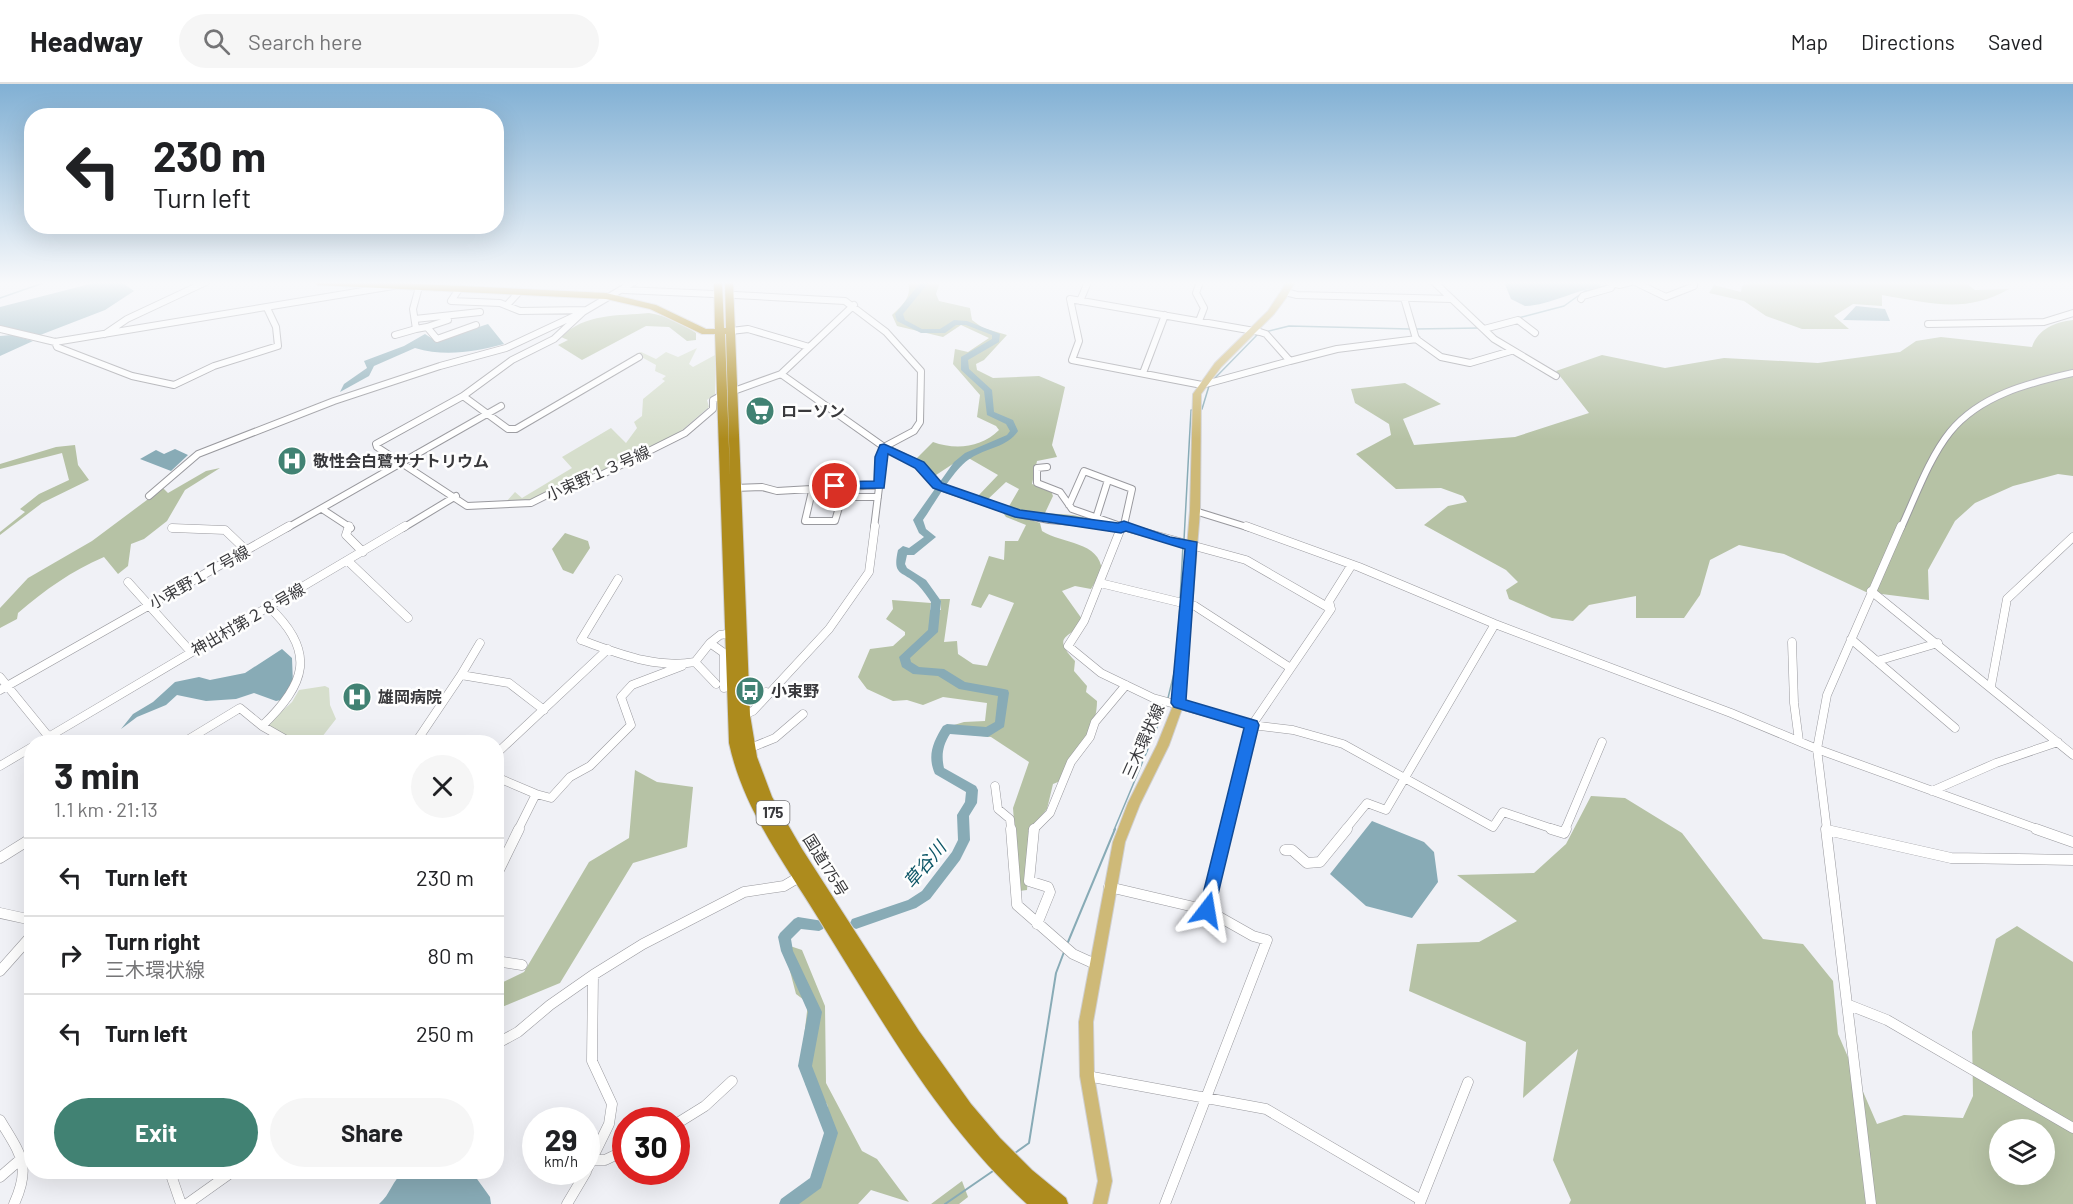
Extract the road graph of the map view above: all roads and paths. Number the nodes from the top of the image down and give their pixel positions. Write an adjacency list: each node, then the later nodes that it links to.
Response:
1 (22, 334): 20 (street)
2 (108, 334): 18 (street)
3 (277, 334): 20 (street)
4 (433, 334): 5 (street)
5 (450, 334)
6 (535, 334): 30 (street)
7 (559, 334): 31 (street)
8 (725, 334): 32 (highway, 国道175号 / 175)
9 (766, 334): 21 (street)
10 (823, 334): 21 (street)
11 (884, 334): 36 (street)
12 (1078, 334): 25 (street)
13 (1158, 334): 25 (street)
14 (1251, 334): 29 (main road, 三木環状線)
15 (1266, 334): 24 (street)
16 (1415, 334): 19 (street)
17 (1490, 334): 22 (street)
18 (104, 335): 20 (street)
19 (1417, 339): 22 (street); 24 (street)
20 (55, 342)
21 (809, 347): 27 (street)
22 (1510, 351): 28 (street)
23 (639, 357): 35 (street)
24 (1292, 363): 29 (street)
25 (1143, 373): 29 (street)
26 (2073, 373): 63 (street)
27 (781, 374): 32 (street); 36 (street)
28 (1556, 376)
29 (1202, 385): 50 (main road, 三木環状線)
30 (360, 393): 33 (street); 43 (street)
31 (463, 396): 35 (street); 37 (street, 小束野１３号線)
32 (722, 400): 42 (highway, 国道175号 / 175); 44 (street, 小束野１３号線); 70 (highway, 国道175号 / 175)
33 (348, 402)
34 (501, 406): 35 (street, 小束野１７号線)
35 (487, 414): 37 (street, 小束野１７号線)
36 (884, 447): 40 (street); 52 (street)
37 (398, 464): 44 (street, 小束野１３号線); 49 (street, 小束野１７号線)
38 (1047, 468): 48 (street)
39 (1108, 480): 48 (street); 51 (street); 52 (street)
40 (880, 485): 41 (street); 47 (street)
41 (813, 487): 42 (street); 46 (street)
42 (734, 488): 70 (highway, 国道175号 / 175)
43 (149, 496)
44 (456, 496): 57 (street, 神出村第２８号線)
45 (833, 497): 46 (street)
46 (842, 497): 47 (street)
47 (878, 497): 86 (street)
48 (1069, 505): 51 (street)
49 (322, 509): 56 (street, 小束野１７号線); 57 (street)
50 (1195, 511): 55 (main road, 三木環状線); 59 (street)
51 (1096, 518): 52 (street)
52 (1123, 527): 55 (street); 62 (street)
53 (172, 528): 56 (street)
54 (2073, 537): 87 (street)
55 (1192, 546): 64 (main road, 三木環状線); 67 (street)
56 (247, 551): 65 (street, 小束野１７号線)
57 (363, 552): 58 (street, 神出村第２８号線)
58 (348, 561): 66 (street, 神出村第２８号線); 68 (street)
59 (1351, 566): 67 (street); 69 (street)
60 (618, 579): 76 (street)
61 (128, 582): 65 (street)
62 (1100, 583): 64 (street); 85 (street)
63 (1870, 591): 71 (street); 75 (street)
64 (1188, 604): 81 (street); 89 (main road, 三木環状線)
65 (148, 605): 77 (street); 88 (street, 小束野１７号線)
66 (269, 607): 77 (street, 神出村第２８号線); 94 (street)
67 (1331, 609): 81 (street)
68 (408, 618)
69 (1495, 624): 101 (street); 110 (street)
70 (735, 632): 74 (street); 92 (highway, 国道175号 / 175); 122 (highway, 国道175号 / 175)
71 (1851, 639): 78 (street); 106 (street)
72 (1792, 642): 101 (street)
73 (480, 643): 82 (street)
74 (710, 643): 79 (street); 79 (street)
75 (1938, 643): 78 (street); 87 (street)
76 (608, 649): 80 (street); 90 (street)
77 (191, 652): 97 (street, 神出村第２８号線)
78 (1877, 661): 95 (street)
79 (695, 662): 80 (street)
80 (682, 666): 114 (street)
81 (1289, 667): 93 (street)
82 (461, 675): 90 (street); 100 (street)
83 (0, 677): 88 (street)
84 (753, 684): 86 (street)
85 (1126, 685): 89 (street); 127 (street)
86 (777, 686): 92 (street)
87 (1991, 686): 103 (street)
88 (3, 688): 96 (street)
89 (1179, 703): 93 (street); 123 (main road, 三木環状線)
90 (544, 710): 104 (street)
91 (803, 714): 105 (street)
92 (744, 716): 105 (highway, 国道175号 / 175)
93 (1252, 725): 110 (street); 124 (street)
94 (262, 726): 98 (street); 99 (street)
95 (1955, 728)
96 (44, 735)
97 (59, 735)
98 (196, 735)
99 (278, 735)
100 (421, 735)
101 (1799, 741): 106 (street)
102 (1602, 742): 110 (street)
103 (2058, 742): 108 (street); 113 (street)
104 (504, 747)
105 (748, 749): 122 (highway, 国道175号 / 175)
106 (1817, 749): 113 (street); 115 (street)
107 (24, 752): 109 (street)
108 (2073, 755)
109 (0, 766)
110 (1405, 776): 118 (street)
111 (504, 780): 114 (street)
112 (995, 786): 127 (street)
113 (1932, 791): 116 (street)
114 (536, 794): 120 (street)
115 (1827, 830): 121 (street); 134 (street)
116 (2073, 842)
117 (24, 843): 119 (street)
118 (1285, 850)
119 (0, 858)
120 (504, 860)
121 (2073, 860)
122 (805, 874): 133 (street); 157 (highway, 国道175号 / 175); 158 (highway, 国道175号 / 175)
123 (1109, 887): 124 (street); 130 (main road, 三木環状線)
124 (1207, 910): 139 (street)
125 (0, 914): 126 (street)
126 (24, 918)
127 (1037, 924): 130 (street)
128 (24, 944): 132 (street)
129 (504, 962): 131 (street)
130 (1095, 964): 136 (main road, 三木環状線)
131 (522, 965)
132 (0, 971)
133 (593, 975): 135 (street); 143 (street)
134 (1849, 1005): 142 (street); 146 (street)
135 (504, 1040)
136 (1087, 1076): 139 (street); 159 (main road, 三木環状線)
137 (732, 1081): 140 (street)
138 (1468, 1082): 152 (street)
139 (1205, 1098): 152 (street); 160 (street)
140 (690, 1115)
141 (0, 1120): 144 (street)
142 (2073, 1128)
143 (600, 1144)
144 (22, 1158): 145 (street); 147 (street)
145 (24, 1163)
146 (1867, 1164): 161 (street); 162 (street)
147 (0, 1177)
148 (26, 1179): 153 (street)
149 (172, 1179): 154 (street)
150 (222, 1179): 155 (street)
151 (578, 1185): 156 (street)
152 (1420, 1202)
153 (14, 1204)
154 (181, 1204)
155 (187, 1204)
156 (567, 1204)
157 (1039, 1204)
158 (1060, 1204)
159 (1100, 1204)
160 (1166, 1204)
161 (1872, 1204)
162 (1876, 1204)

